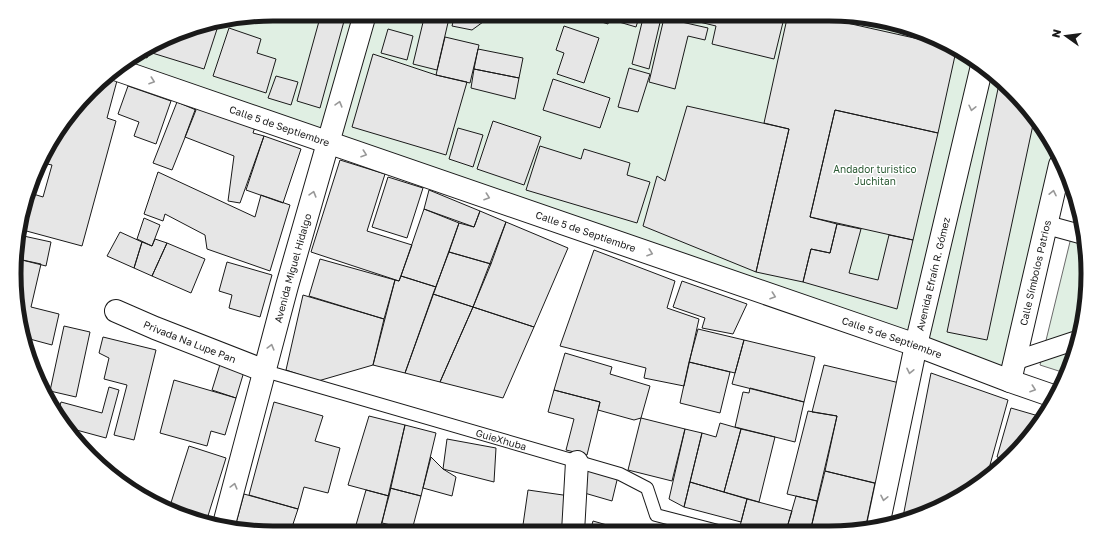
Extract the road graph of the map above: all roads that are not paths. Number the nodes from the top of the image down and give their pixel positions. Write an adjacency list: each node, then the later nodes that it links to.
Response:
1 (363, 21): 4 (street, Avenida Miguel Hidalgo, one-way to 1)
2 (123, 71): 4 (street, Calle 5 de Septiembre, one-way to 4)
3 (981, 72): 10 (street, Avenida Efraín R. Gómez, one-way to 10)
4 (328, 142): 10 (street, Calle 5 de Septiembre, one-way to 10); 11 (street, Avenida Miguel Hidalgo, one-way to 4)
5 (1059, 170): 6 (street, Calle Símbolos Patrios, one-way to 5)
6 (1047, 225): 7 (street); 12 (street, Calle Símbolos Patrios)
7 (1078, 233)
8 (116, 311): 11 (street, Privada Na Lupe Pan)
9 (1071, 342): 12 (street)
10 (916, 345): 12 (street, Calle 5 de Septiembre); 16 (street, Avenida Efraín R. Gómez, one-way to 16)
11 (265, 371): 14 (lane, GuieXhuba); 15 (street, Avenida Miguel Hidalgo, one-way to 11)
12 (1012, 371): 13 (street, Calle 5 de Septiembre, one-way to 13)
13 (1050, 394)
14 (577, 462): 17 (street); 18 (lane, GuieXhuba)
15 (225, 521)
16 (879, 521)
17 (573, 526)
18 (697, 526)

